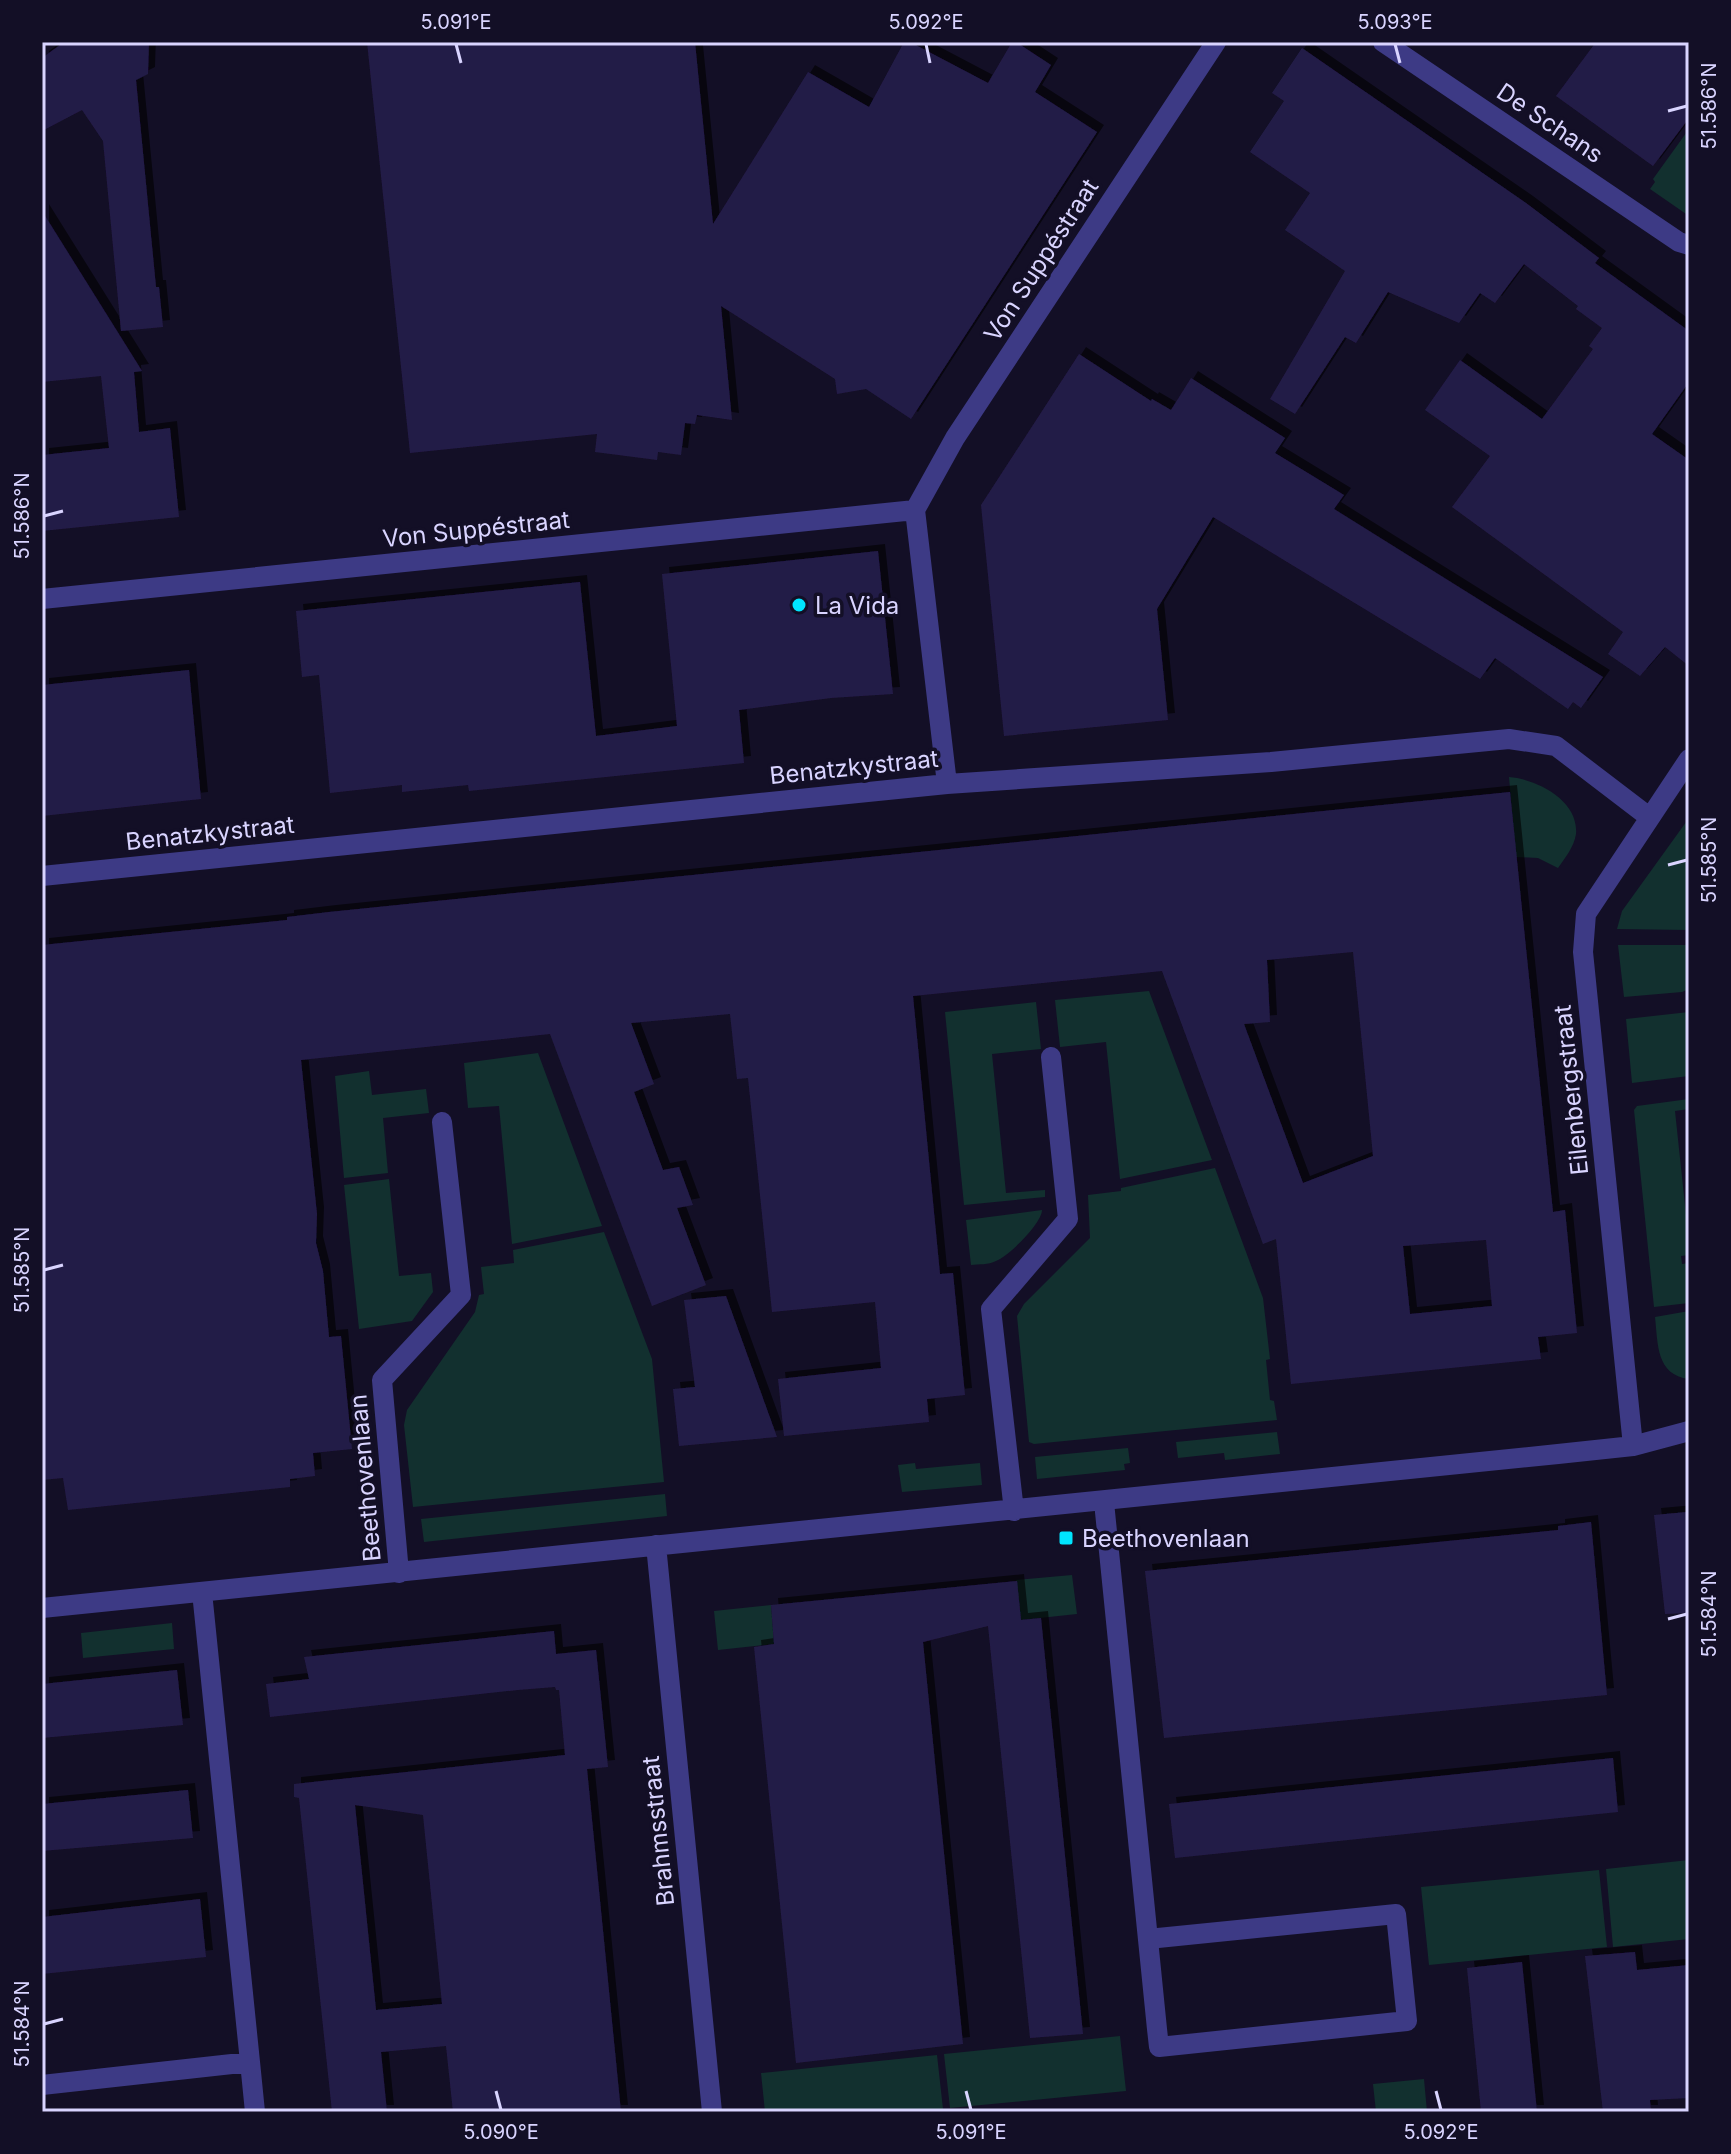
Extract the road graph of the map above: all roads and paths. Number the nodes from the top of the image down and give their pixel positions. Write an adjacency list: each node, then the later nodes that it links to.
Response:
1 (1216, 42): 4 (street, Von Suppéstraat)
2 (1383, 42): 3 (street, De Schans)
3 (1689, 245)
4 (915, 510): 5 (street, Von Suppéstraat); 7 (street)
5 (42, 599)
6 (1689, 759): 8 (street, Eilenbergstraat)
7 (947, 784): 8 (street, Benatzkystraat); 9 (street, Benatzkystraat)
8 (1649, 817): 13 (street, Eilenbergstraat)
9 (42, 876)
10 (1051, 1057): 15 (street)
11 (442, 1122): 17 (street, Beethovenlaan)
12 (1689, 1431): 13 (street, Beethovenlaan)
13 (1633, 1446): 14 (street, Beethovenlaan)
14 (1104, 1502): 15 (street, Beethovenlaan); 20 (street)
15 (1014, 1511): 16 (street, Beethovenlaan)
16 (656, 1545): 17 (street, Beethovenlaan); 24 (street, Brahmsstraat)
17 (399, 1573): 18 (street, Beethovenlaan)
18 (202, 1592): 19 (street, Beethovenlaan); 21 (street)
19 (42, 1608)
20 (1148, 1939): 20 (street)
21 (250, 2062): 22 (street); 23 (street)
22 (42, 2085)
23 (255, 2112)
24 (712, 2112)

